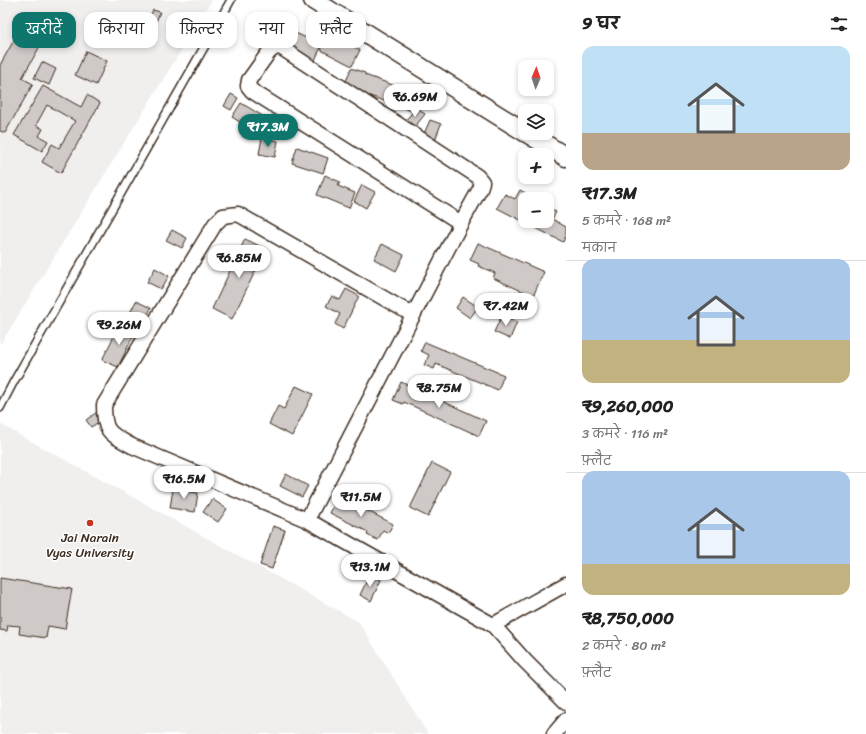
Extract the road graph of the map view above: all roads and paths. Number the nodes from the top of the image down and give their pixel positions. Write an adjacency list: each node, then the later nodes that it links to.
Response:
1 (231, 0): 8 (lane)
2 (313, 0): 3 (street)
3 (518, 127)
4 (539, 140): 5 (street)
5 (566, 157)
6 (461, 223): 6 (street); 7 (street)
7 (413, 316): 9 (street); 9 (street)
8 (0, 408)
9 (307, 520): 11 (street)
10 (566, 584): 11 (street)
11 (493, 625): 12 (street)
12 (566, 702)
13 (566, 720): 14 (street)
14 (554, 734)

